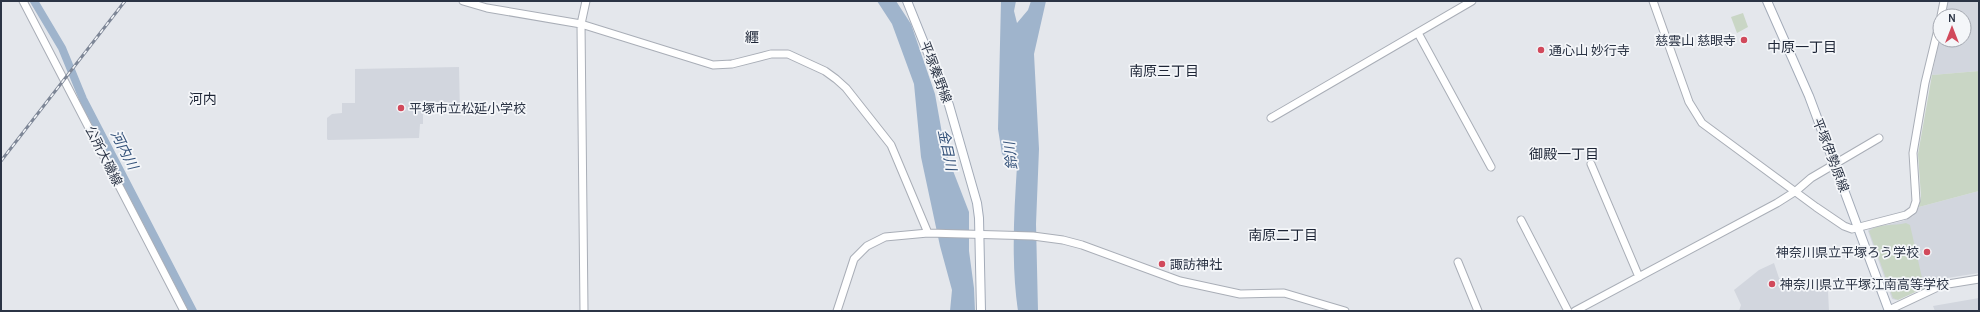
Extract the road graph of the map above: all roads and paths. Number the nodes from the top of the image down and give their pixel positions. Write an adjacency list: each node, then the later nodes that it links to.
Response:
1 (23, 1): 25 (street, 公所大磯線)
2 (463, 1): 8 (street)
3 (586, 1): 8 (street)
4 (907, 1): 20 (main road, 平塚秦野線)
5 (1472, 1): 9 (street)
6 (1653, 1): 16 (street)
7 (1767, 1): 14 (main road, 平塚伊勢原線)
8 (581, 24): 19 (street); 26 (street)
9 (1418, 33): 11 (street); 15 (street)
10 (1933, 48): 18 (street)
11 (1271, 118)
12 (1879, 138): 14 (street)
13 (1591, 164): 22 (street)
14 (1834, 164): 16 (street); 18 (main road, 平塚伊勢原線)
15 (1492, 167)
16 (1796, 191): 18 (street); 22 (street)
17 (1521, 220): 31 (street)
18 (1859, 228): 24 (main road, 平塚伊勢原線)
19 (928, 233): 20 (street); 27 (street)
20 (979, 234): 28 (main road, 平塚秦野線); 29 (street)
21 (1458, 262): 30 (street)
22 (1639, 277): 32 (street)
23 (1979, 279): 24 (street)
24 (1889, 310)
25 (184, 311)
26 (584, 311)
27 (837, 311)
28 (981, 311)
29 (1345, 311)
30 (1478, 311)
31 (1568, 311)
32 (1575, 311)

